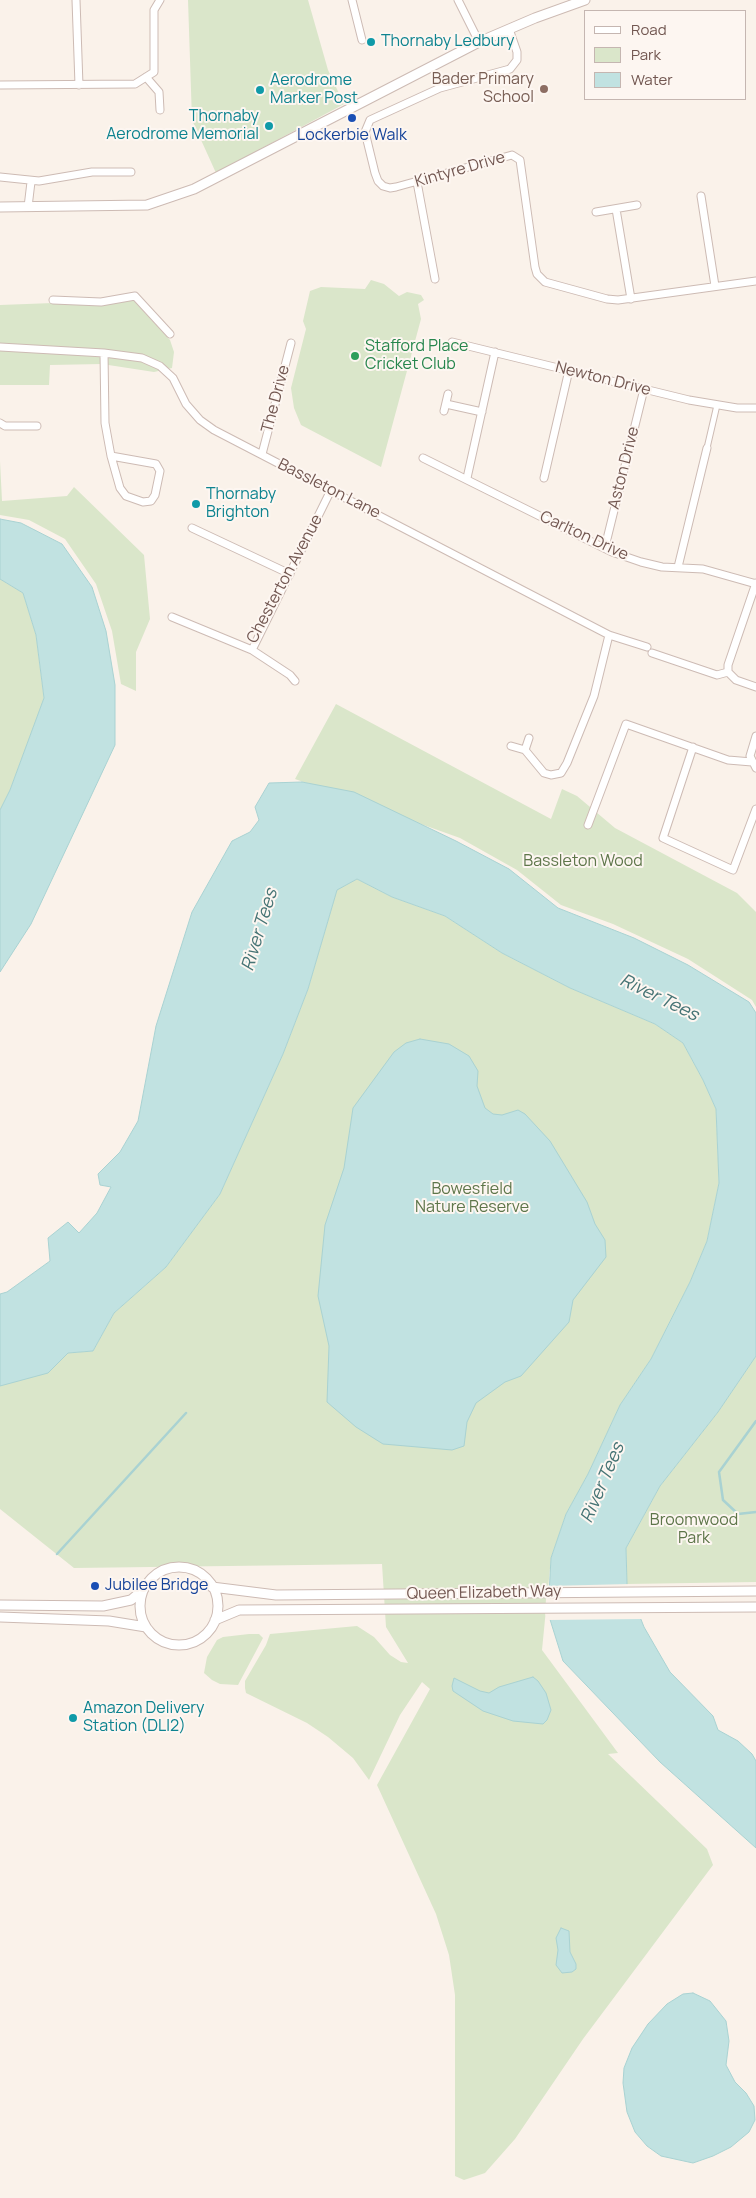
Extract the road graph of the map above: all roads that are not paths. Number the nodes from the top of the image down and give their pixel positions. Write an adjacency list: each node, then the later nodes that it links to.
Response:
1 (76, 0): 11 (street)
2 (160, 0): 9 (street)
3 (352, 0): 7 (street)
4 (458, 0): 8 (street)
5 (585, 0): 6 (street)
6 (509, 29): 8 (street); 16 (street, Kintyre Drive)
7 (362, 40)
8 (479, 42): 20 (street)
9 (146, 77): 11 (street); 12 (street)
10 (0, 85): 11 (street)
11 (79, 85)
12 (160, 110)
13 (131, 172): 15 (street)
14 (0, 177): 15 (street)
15 (31, 182): 20 (street)
16 (417, 182): 23 (street); 26 (street, Kintyre Drive)
17 (701, 196): 25 (street)
18 (637, 205): 21 (street)
19 (0, 207): 20 (street)
20 (28, 207)
21 (616, 208): 22 (street); 26 (street)
22 (596, 212)
23 (434, 279)
24 (756, 281): 25 (street, Kintyre Drive)
25 (715, 286): 26 (street, Kintyre Drive)
26 (631, 299)
27 (53, 300): 28 (street)
28 (170, 334)
29 (452, 342): 32 (street, Newton Drive)
30 (291, 343): 43 (street, The Drive)
31 (0, 347): 33 (street, Bassleton Lane)
32 (495, 352): 34 (street, Newton Drive); 39 (street)
33 (104, 353): 43 (street, Bassleton Lane); 44 (street)
34 (569, 370): 35 (street, Newton Drive); 47 (street)
35 (644, 389): 37 (street, Newton Drive); 50 (street, Aston Drive)
36 (448, 394): 39 (street)
37 (717, 405): 38 (street, Newton Drive); 42 (street)
38 (756, 408)
39 (482, 412): 46 (street)
40 (0, 423): 41 (street)
41 (37, 426)
42 (707, 448): 51 (street)
43 (262, 454): 48 (street, Bassleton Lane)
44 (111, 456): 44 (street)
45 (423, 458): 46 (street, Carlton Drive)
46 (467, 478): 50 (street, Carlton Drive)
47 (544, 478)
48 (331, 490): 52 (street, Chesterton Avenue); 55 (street, Bassleton Lane)
49 (192, 528): 52 (street)
50 (604, 547): 51 (street, Carlton Drive)
51 (678, 567): 53 (street, Carlton Drive)
52 (290, 574): 57 (street, Chesterton Avenue)
53 (756, 583): 59 (street)
54 (172, 617): 57 (street, Chesterton Avenue)
55 (609, 635): 58 (street, Bassleton Lane); 66 (street)
56 (668, 648): 58 (street)
57 (252, 650): 60 (street)
58 (665, 657): 59 (street, Bassleton Lane)
59 (728, 672): 61 (street, Bassleton Lane)
60 (295, 681)
61 (756, 687)
62 (756, 736): 67 (street)
63 (530, 738): 66 (street)
64 (510, 746): 66 (street)
65 (693, 747): 67 (street); 68 (street); 69 (street)
66 (525, 750)
67 (754, 765)
68 (756, 809)
69 (588, 824)
70 (212, 1587): 71 (street); 72 (street, Queen Elizabeth Way); 76 (street)
71 (144, 1589): 73 (street); 77 (street)
72 (756, 1591)
73 (0, 1605)
74 (756, 1607): 76 (street, Queen Elizabeth Way)
75 (0, 1617): 77 (street)
76 (215, 1620): 77 (street)
77 (146, 1627)

